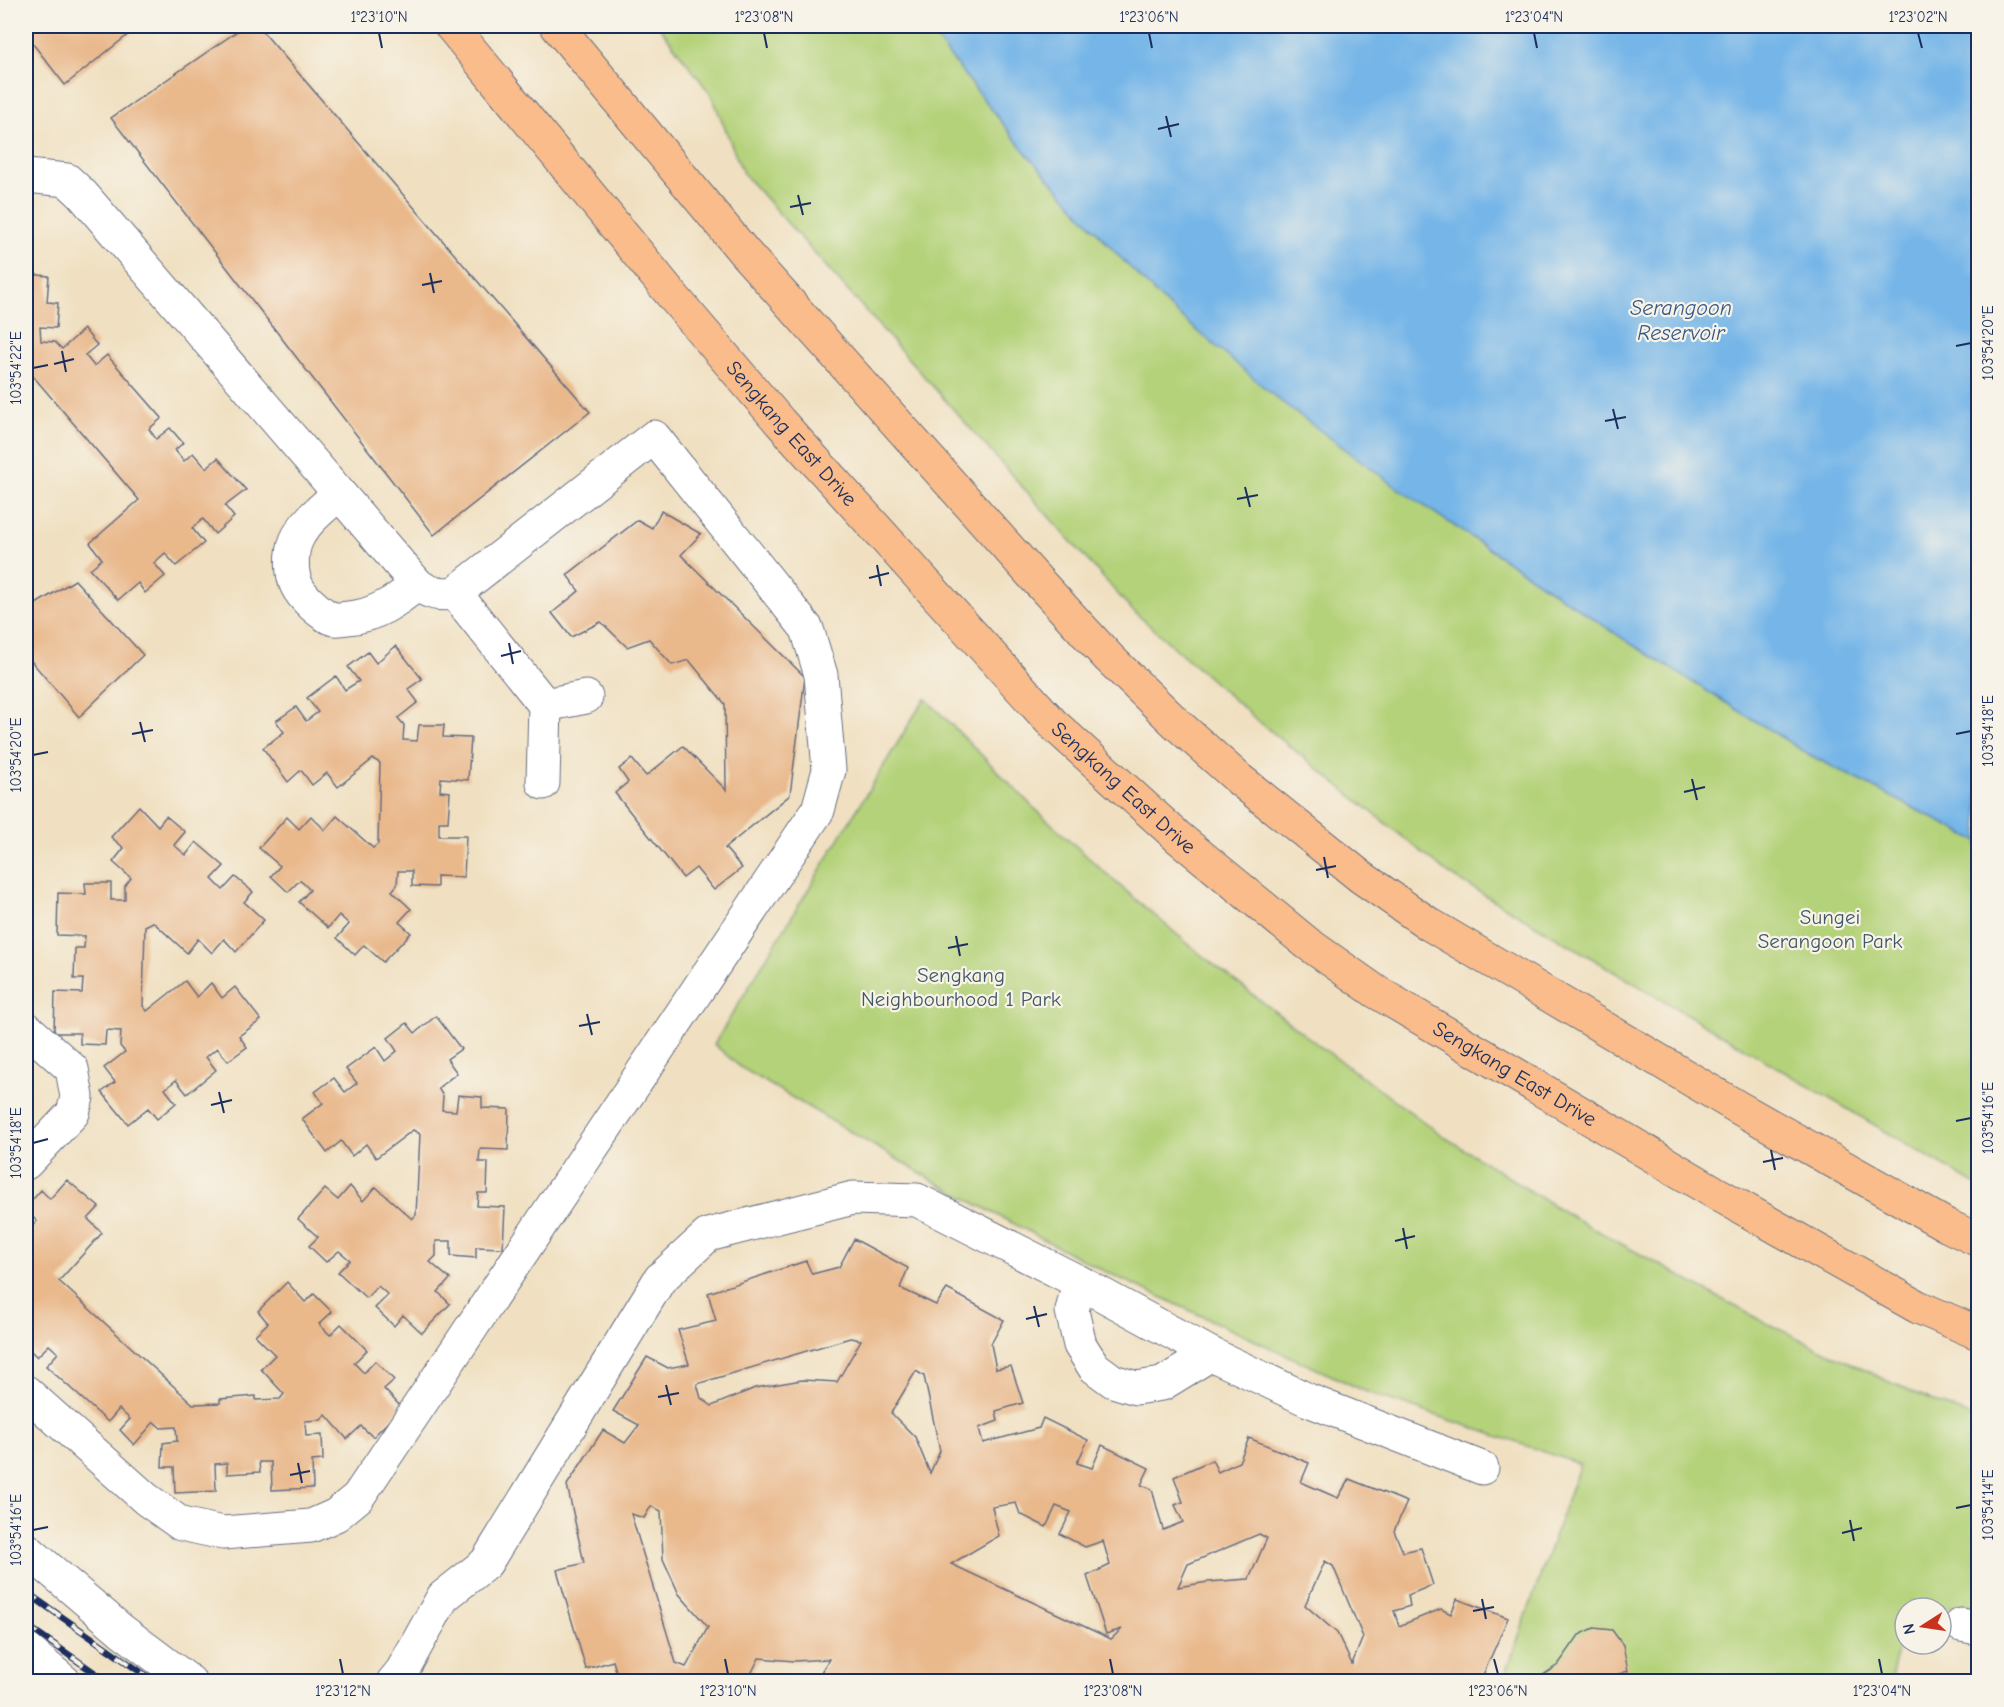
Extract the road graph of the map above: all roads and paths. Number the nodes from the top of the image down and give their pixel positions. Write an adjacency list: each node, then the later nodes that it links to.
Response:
1 (450, 26): 14 (main road, Sengkang East Drive)
2 (556, 26): 12 (main road)
3 (26, 176): 4 (street)
4 (339, 494): 5 (street); 5 (street)
5 (417, 584): 6 (street)
6 (455, 593): 8 (street); 16 (street)
7 (586, 697): 8 (street)
8 (545, 705): 9 (street)
9 (543, 783)
10 (26, 1028): 11 (street)
11 (26, 1162)
12 (1978, 1240)
13 (1079, 1282): 15 (street); 15 (street); 20 (street)
14 (1978, 1333)
15 (1210, 1354): 17 (street)
16 (26, 1392)
17 (1482, 1468)
18 (26, 1549): 22 (street)
19 (26, 1649): 21 (street)
20 (405, 1678)
21 (65, 1682)
22 (190, 1682)

